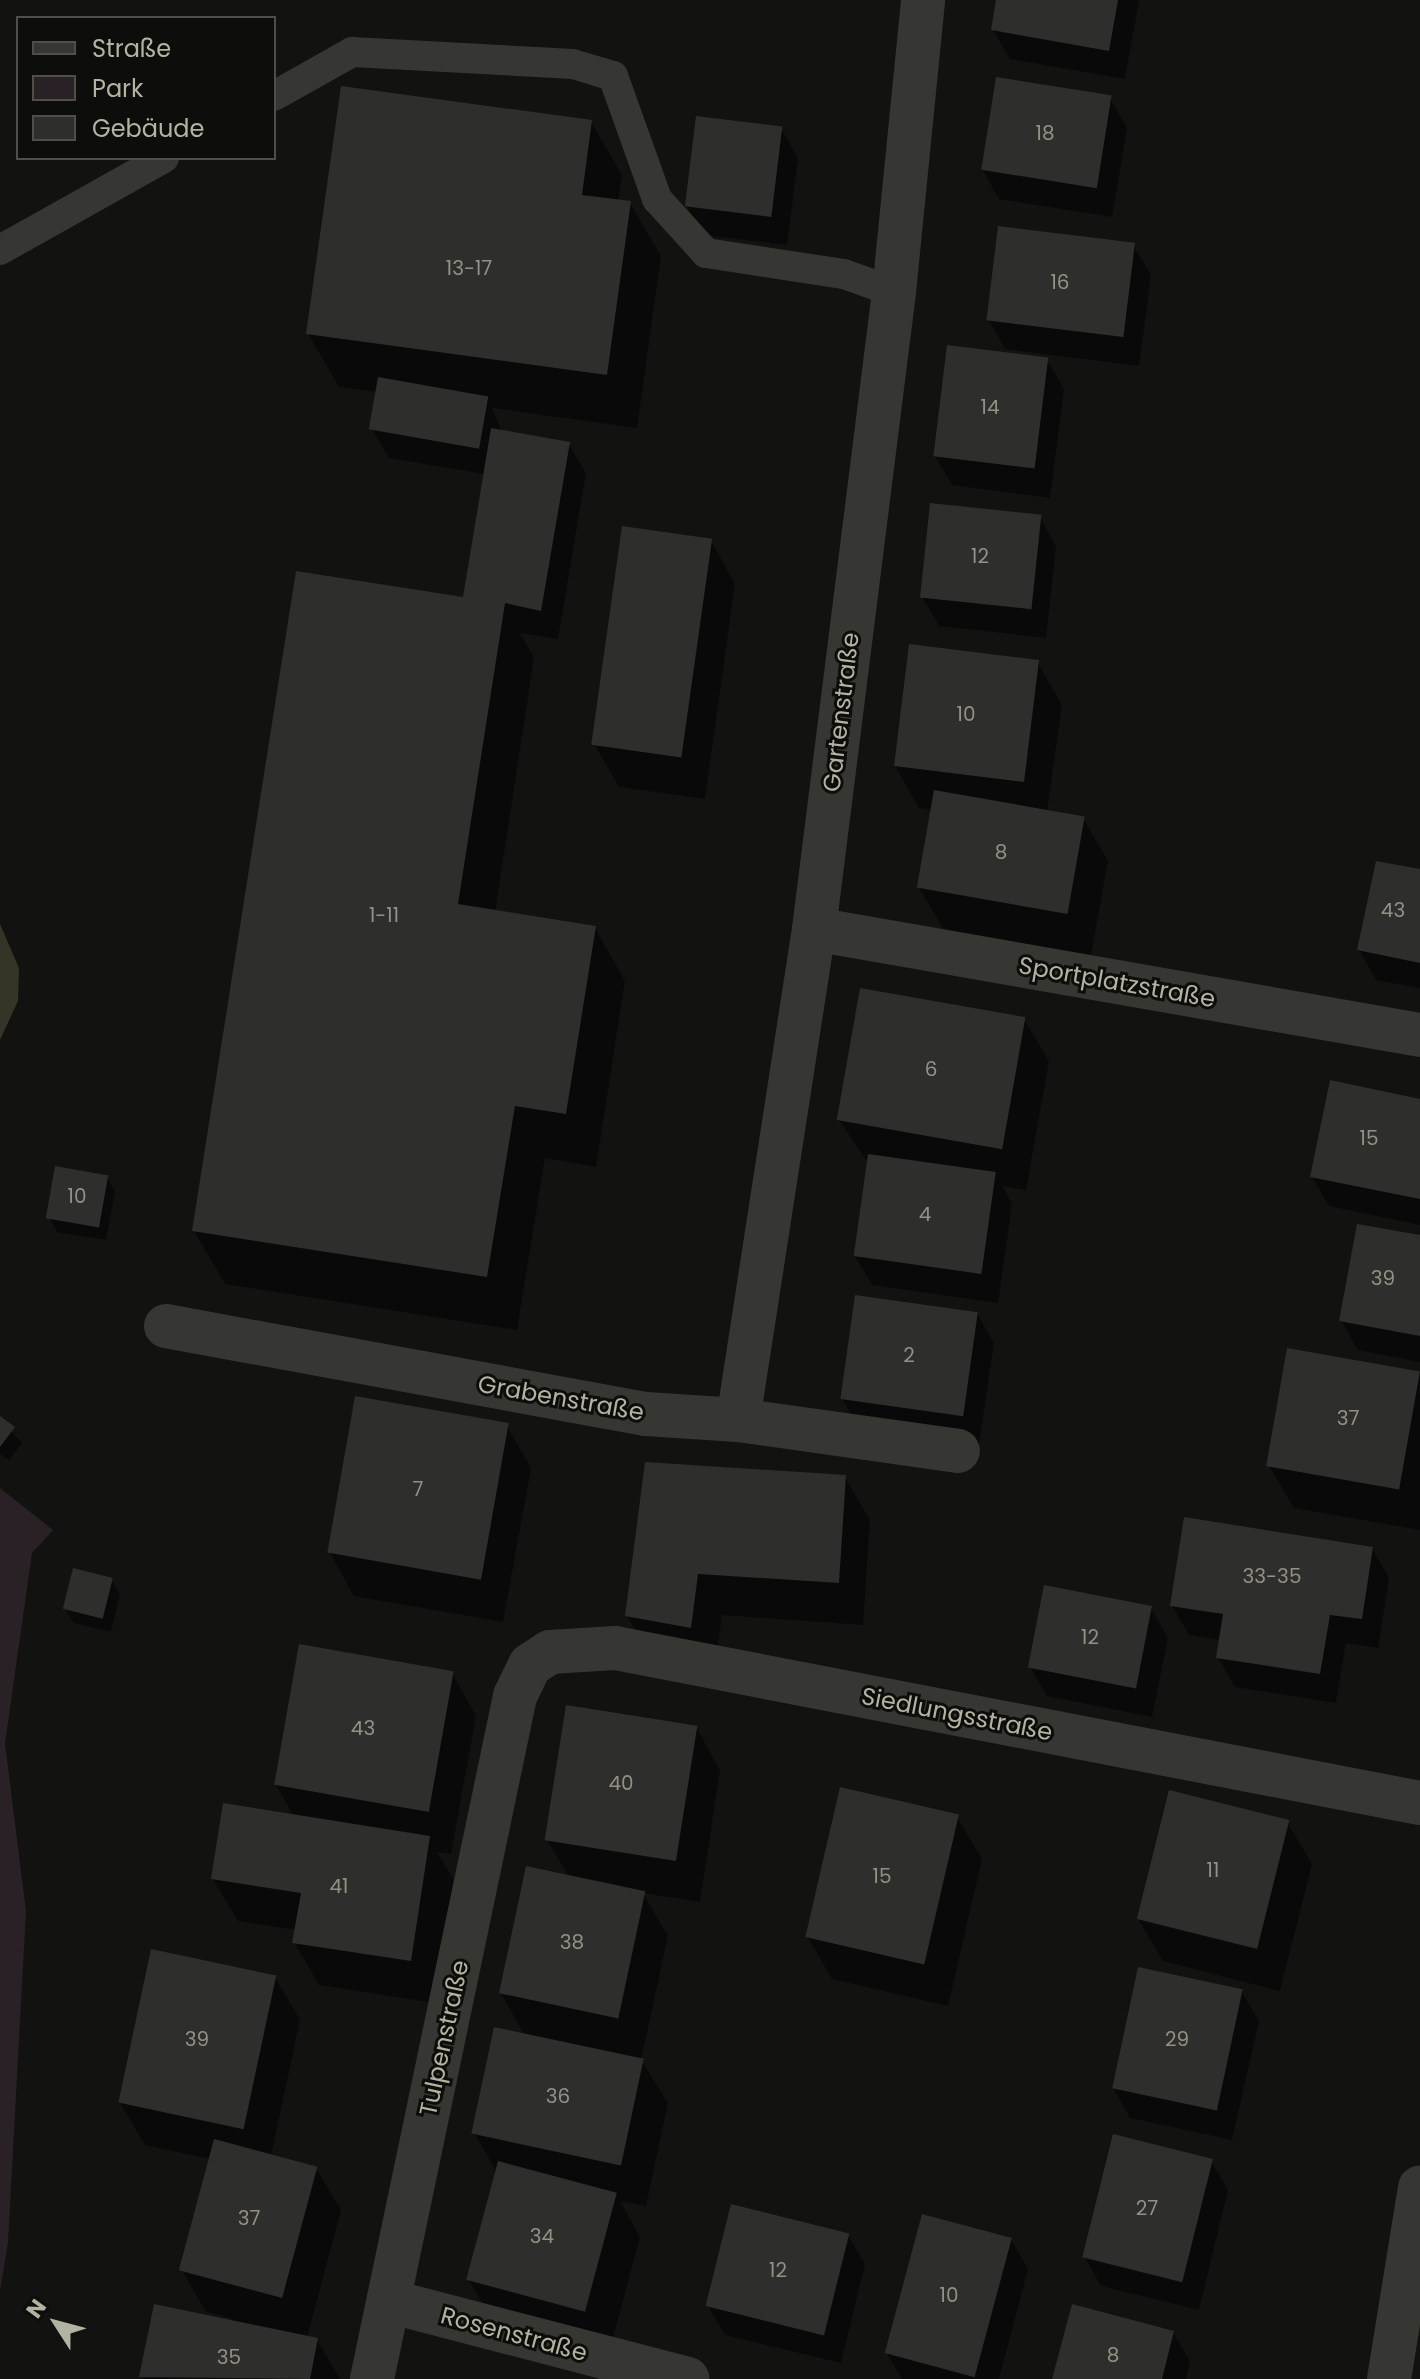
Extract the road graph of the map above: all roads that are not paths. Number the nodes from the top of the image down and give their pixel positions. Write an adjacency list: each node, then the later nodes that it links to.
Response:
1 (923, 0): 5 (street, Gartenstraße)
2 (276, 95): 5 (lane)
3 (160, 160): 4 (lane)
4 (0, 250)
5 (894, 292): 6 (street, Gartenstraße)
6 (814, 929): 7 (street, Sportplatzstraße); 9 (street, Gartenstraße)
7 (1420, 1035)
8 (166, 1326): 9 (street, Grabenstraße)
9 (738, 1420): 10 (street, Grabenstraße)
10 (958, 1451)
11 (515, 1696): 12 (street, Siedlungsstraße); 14 (street, Tulpenstraße)
12 (1420, 1803)
13 (1420, 2187): 17 (street)
14 (387, 2310): 15 (street, Tulpenstraße); 16 (street, Rosenstraße)
15 (372, 2379)
16 (687, 2379)
17 (1389, 2379)

